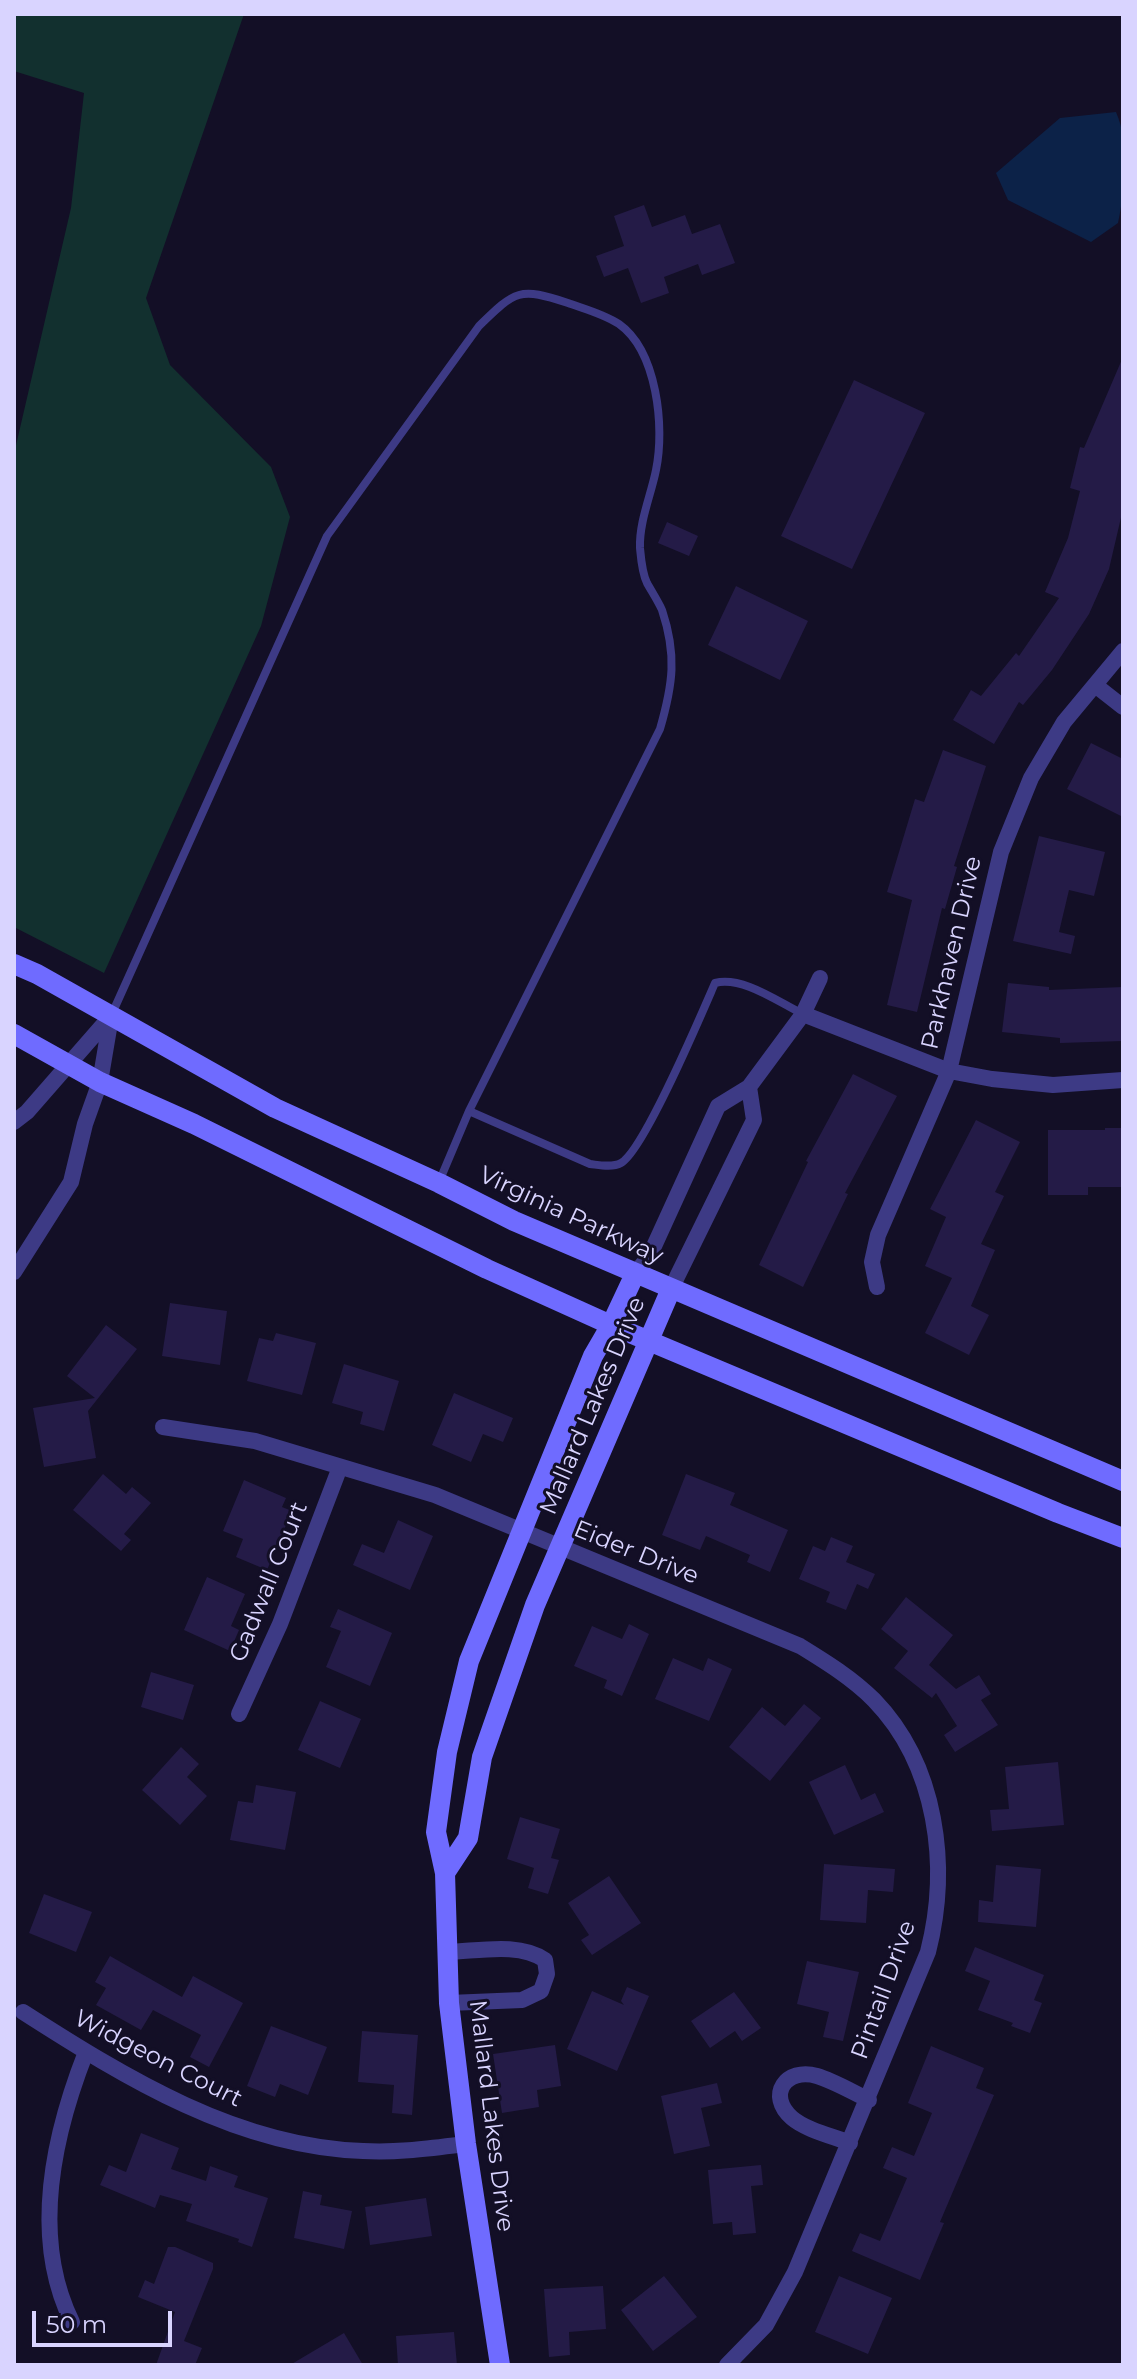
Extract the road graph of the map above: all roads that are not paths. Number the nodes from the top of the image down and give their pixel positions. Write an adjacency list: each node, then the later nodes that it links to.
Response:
1 (1123, 651): 2 (street, Parkhaven Drive)
2 (1095, 685): 3 (street); 10 (street, Parkhaven Drive)
3 (1123, 707)
4 (14, 964): 7 (main road, Virginia Parkway)
5 (820, 978): 6 (street)
6 (803, 1014): 10 (street); 13 (street); 14 (lane)
7 (111, 1017): 9 (street); 12 (street); 14 (lane); 16 (main road, Virginia Parkway)
8 (14, 1034): 9 (main road)
9 (69, 1066): 12 (main road); 15 (street)
10 (949, 1071): 11 (street); 19 (street, Parkhaven Drive)
11 (1123, 1080)
12 (100, 1082): 17 (street); 21 (main road)
13 (749, 1087): 18 (street); 20 (street, Mallard Lakes Drive)
14 (469, 1111): 16 (lane)
15 (14, 1122)
16 (439, 1183): 18 (main road, Virginia Parkway)
17 (14, 1272)
18 (635, 1274): 20 (main road, Virginia Parkway); 21 (main road, Mallard Lakes Drive)
19 (877, 1287)
20 (671, 1289): 22 (main road, Mallard Lakes Drive); 25 (main road, Virginia Parkway)
21 (611, 1325): 22 (main road); 26 (main road, Mallard Lakes Drive)
22 (647, 1340): 27 (main road); 28 (main road, Mallard Lakes Drive)
23 (163, 1427): 24 (street, Eider Drive)
24 (340, 1467): 26 (street, Eider Drive); 29 (street, Gadwall Court)
25 (1123, 1481)
26 (520, 1531): 28 (street, Eider Drive); 31 (main road, Mallard Lakes Drive)
27 (1123, 1538)
28 (560, 1549): 30 (street, Eider Drive); 31 (main road, Mallard Lakes Drive)
29 (239, 1714)
30 (912, 1754): 36 (street, Pintail Drive)
31 (445, 1873): 32 (main road, Mallard Lakes Drive)
32 (448, 1952): 33 (main road, Mallard Lakes Drive); 33 (street)
33 (449, 2003): 38 (main road, Mallard Lakes Drive)
34 (23, 2012): 35 (street, Widgeon Court)
35 (86, 2052): 38 (street, Widgeon Court); 39 (street)
36 (869, 2100): 37 (street, Pintail Drive); 37 (street, Pintail Drive)
37 (850, 2143): 41 (street, Pintail Drive)
38 (466, 2144): 40 (main road, Mallard Lakes Drive)
39 (72, 2322)
40 (500, 2365)
41 (727, 2365)

